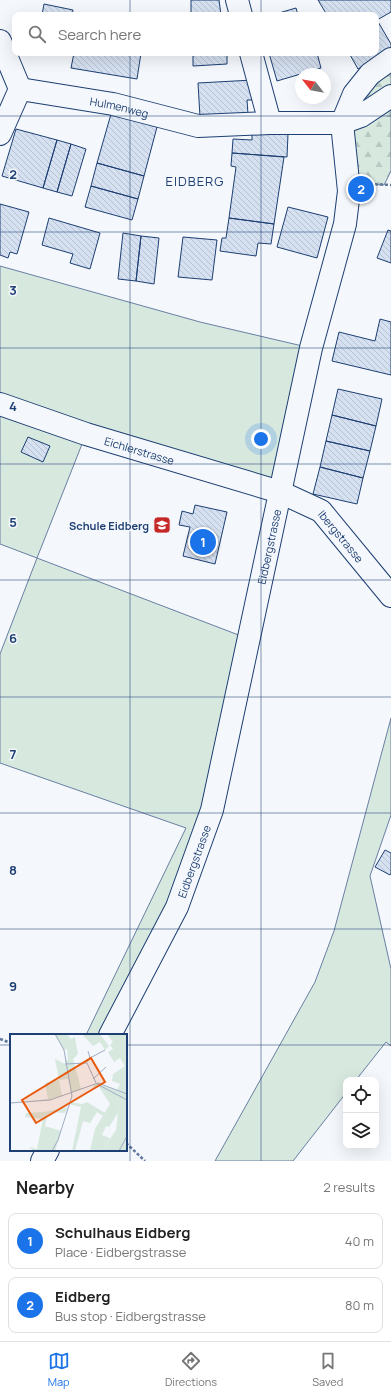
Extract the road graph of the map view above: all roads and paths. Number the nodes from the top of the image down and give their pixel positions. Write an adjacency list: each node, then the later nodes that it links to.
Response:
1 (237, 0): 2 (street)
2 (240, 12)
3 (0, 41): 6 (street)
4 (252, 56): 8 (street)
5 (391, 59): 9 (street, Eidbergstrasse)
6 (20, 89): 8 (street, Hulmenweg); 10 (street)
7 (391, 96): 9 (street, Hulmenweg)
8 (270, 123): 9 (street, Hulmenweg)
9 (342, 123): 12 (street, Eidbergstrasse)
10 (0, 134)
11 (0, 404): 12 (street, Eichlerstrasse)
12 (280, 492): 13 (street, Ibergstrasse); 14 (street, Eidbergstrasse)
13 (391, 596)
14 (111, 1034)
15 (0, 1040): 16 (path)
16 (10, 1043)
17 (127, 1144): 20 (path)
18 (47, 1151): 19 (street)
19 (42, 1161)
20 (145, 1161)

